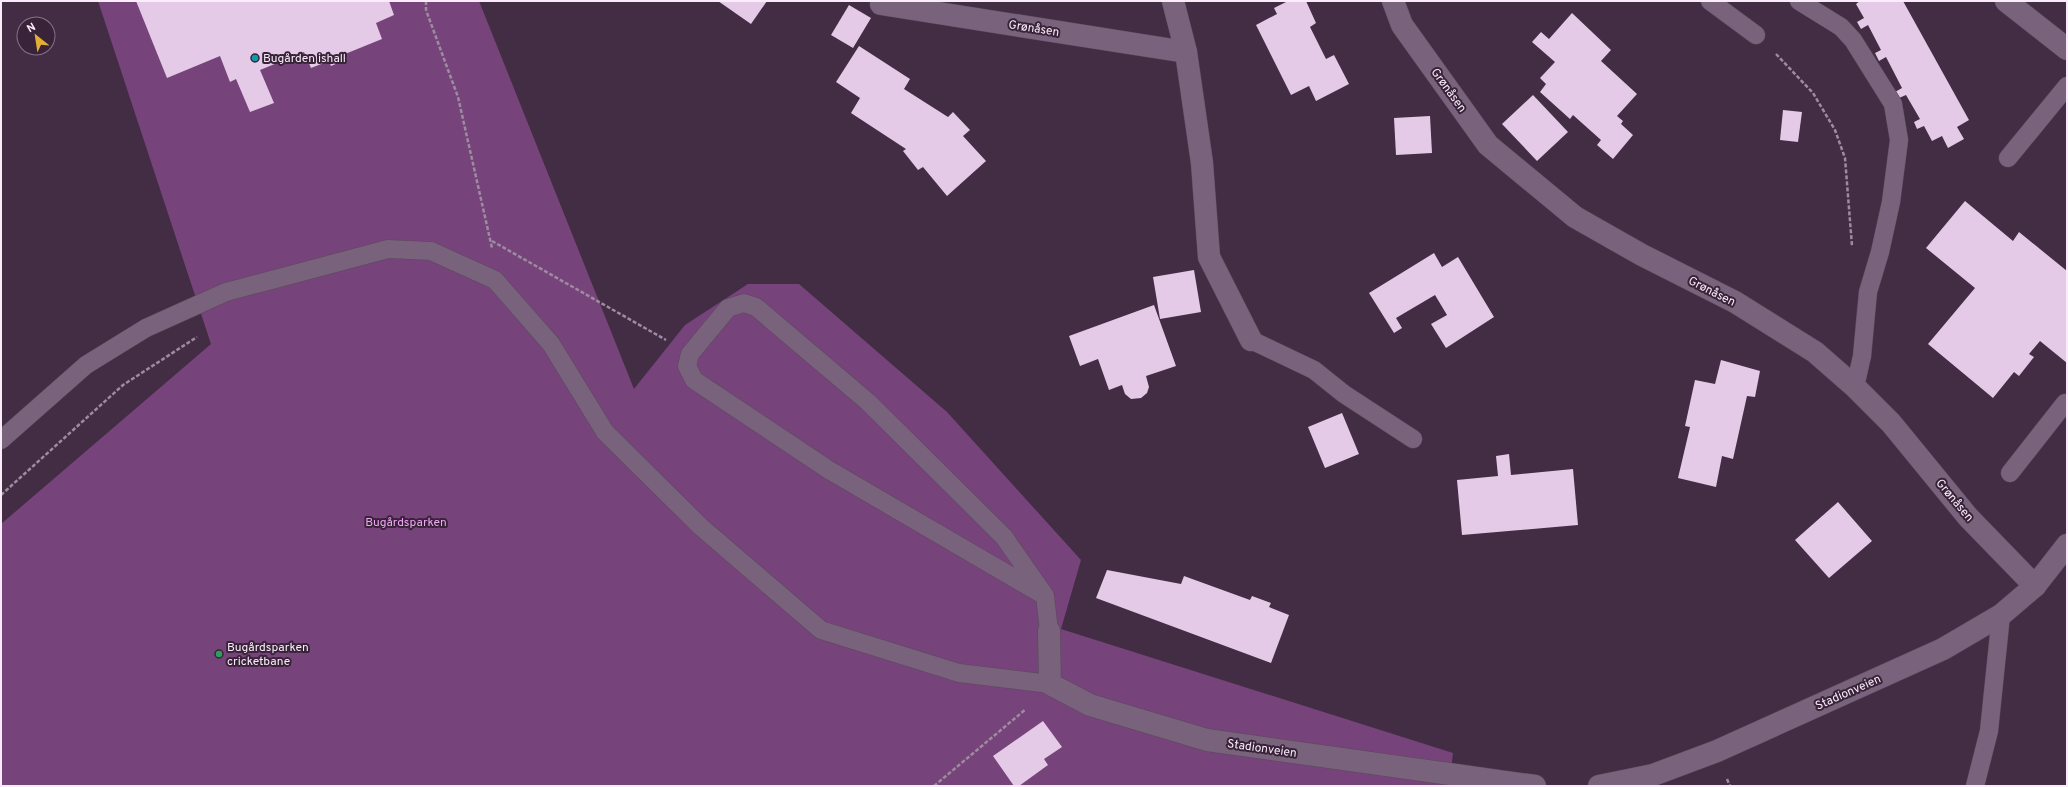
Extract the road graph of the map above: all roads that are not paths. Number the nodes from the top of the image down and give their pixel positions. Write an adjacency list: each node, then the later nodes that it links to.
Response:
1 (1174, 1): 9 (street)
2 (1393, 1): 13 (street, Grønåsen)
3 (1710, 1): 7 (lane)
4 (1799, 1): 13 (lane)
5 (2006, 1): 8 (street)
6 (881, 4): 9 (street, Grønåsen)
7 (1756, 35)
8 (2067, 49)
9 (1186, 52): 12 (street)
10 (2067, 86): 11 (lane)
11 (2008, 158)
12 (1251, 340): 15 (lane)
13 (1855, 387): 19 (street, Grønåsen)
14 (2067, 404): 17 (lane)
15 (1412, 438)
16 (1, 440): 23 (lane)
17 (2010, 473)
18 (2067, 545): 19 (street, Stadionveien)
19 (2035, 586): 21 (street, Stadionveien)
20 (1045, 596): 20 (lane); 22 (lane)
21 (2001, 615): 25 (street, Stadionveien); 26 (lane)
22 (1049, 631): 23 (street)
23 (1050, 684): 24 (street, Stadionveien)
24 (1535, 786)
25 (1599, 786)
26 (1975, 786)

